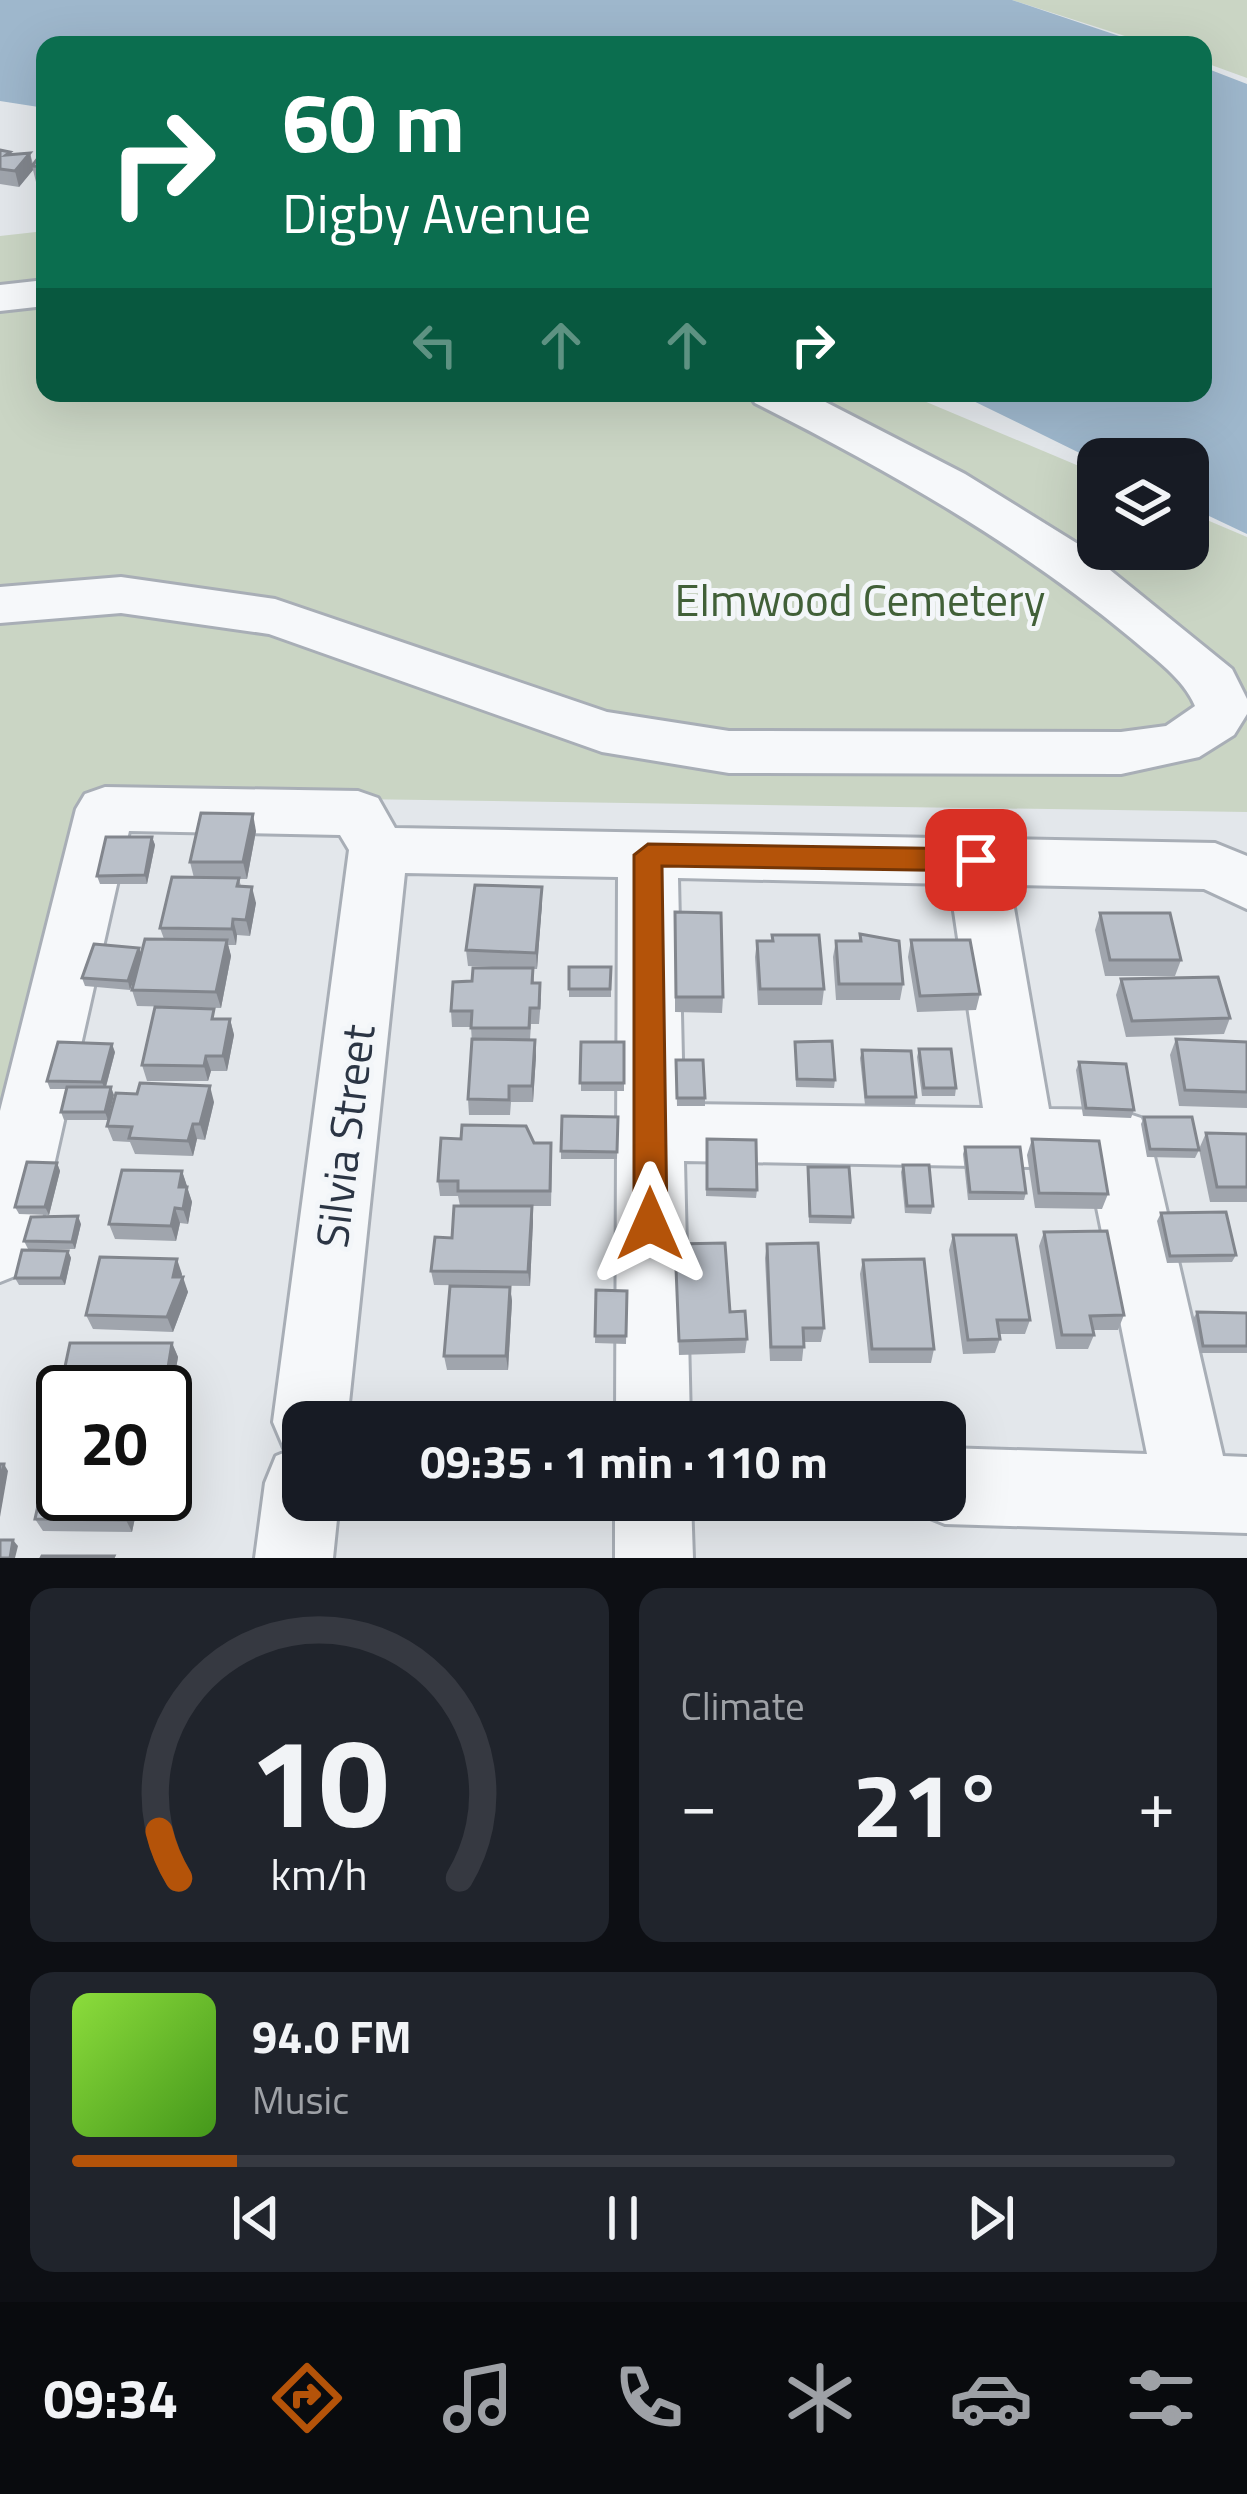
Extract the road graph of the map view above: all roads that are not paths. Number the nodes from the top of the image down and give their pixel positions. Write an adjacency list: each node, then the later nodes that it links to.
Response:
1 (36, 294): 2 (street)
2 (0, 298)
3 (788, 402): 4 (street)
4 (0, 605)
5 (378, 850): 6 (street); 11 (street); 12 (street, Silvia Street)
6 (648, 855): 7 (street); 9 (street)
7 (976, 860): 8 (street); 10 (street)
8 (1231, 876)
9 (650, 1132): 10 (street); 13 (street)
10 (1020, 1134): 15 (street)
11 (0, 1250)
12 (312, 1401)
13 (652, 1401)
14 (966, 1487): 15 (street)
15 (1220, 1494)
16 (298, 1521): 18 (street)
17 (653, 1521): 19 (street)
18 (294, 1558)
19 (654, 1558)

